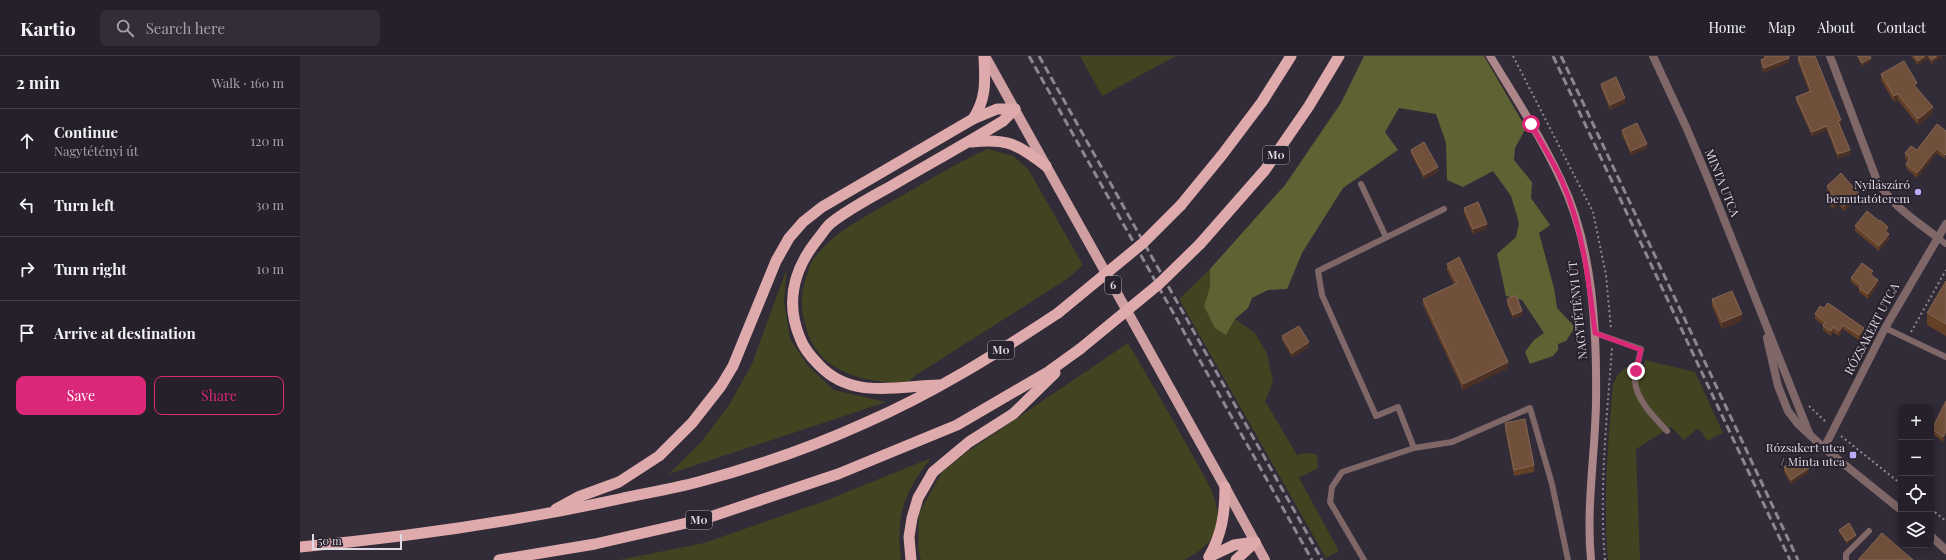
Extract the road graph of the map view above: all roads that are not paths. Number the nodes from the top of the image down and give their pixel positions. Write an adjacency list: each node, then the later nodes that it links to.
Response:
1 (984, 56): 7 (main road, 6); 8 (highway)
2 (1291, 56): 22 (highway, M0, bridge)
3 (1338, 56): 20 (highway, M0, bridge)
4 (1490, 56): 19 (main road, NAGYTÉTÉNYI ÚT)
5 (1653, 56): 17 (street, MINTA UTCA)
6 (1830, 56): 15 (street)
7 (1015, 109): 8 (highway); 9 (highway); 10 (main road, 6)
8 (972, 119): 29 (highway)
9 (966, 142): 10 (highway); 22 (highway)
10 (1046, 166): 27 (main road, 6)
11 (1361, 184): 14 (lane)
12 (1444, 209): 14 (lane)
13 (1946, 224): 15 (street, RÓZSAKERT UTCA)
14 (1386, 238): 25 (lane)
15 (1938, 238): 16 (lane); 18 (street, RÓZSAKERT UTCA)
16 (1946, 244)
17 (1764, 322): 24 (street, MINTA UTCA); 24 (street, MINTA UTCA)
18 (1885, 328): 21 (lane); 26 (street, RÓZSAKERT UTCA)
19 (1595, 333): 23 (lane); 42 (main road, NAGYTÉTÉNYI ÚT)
20 (1080, 349): 36 (highway, M0); 37 (highway)
21 (1946, 358)
22 (943, 385): 29 (highway, M0)
23 (1667, 431)
24 (1809, 433): 26 (street, MINTA UTCA)
25 (1414, 448): 40 (lane); 41 (lane)
26 (1824, 448): 28 (street)
27 (1225, 487): 32 (main road, 6); 35 (highway)
28 (1898, 508)
29 (547, 515): 33 (highway, M0)
30 (1869, 531): 43 (lane)
31 (1934, 539): 34 (street)
32 (1255, 542): 35 (highway); 38 (highway); 39 (main road, 6)
33 (300, 547)
34 (1946, 550)
35 (1206, 558)
36 (499, 560)
37 (911, 560)
38 (1236, 560)
39 (1265, 560)
40 (1364, 560)
41 (1568, 560)
42 (1591, 560)
43 (1846, 560)

